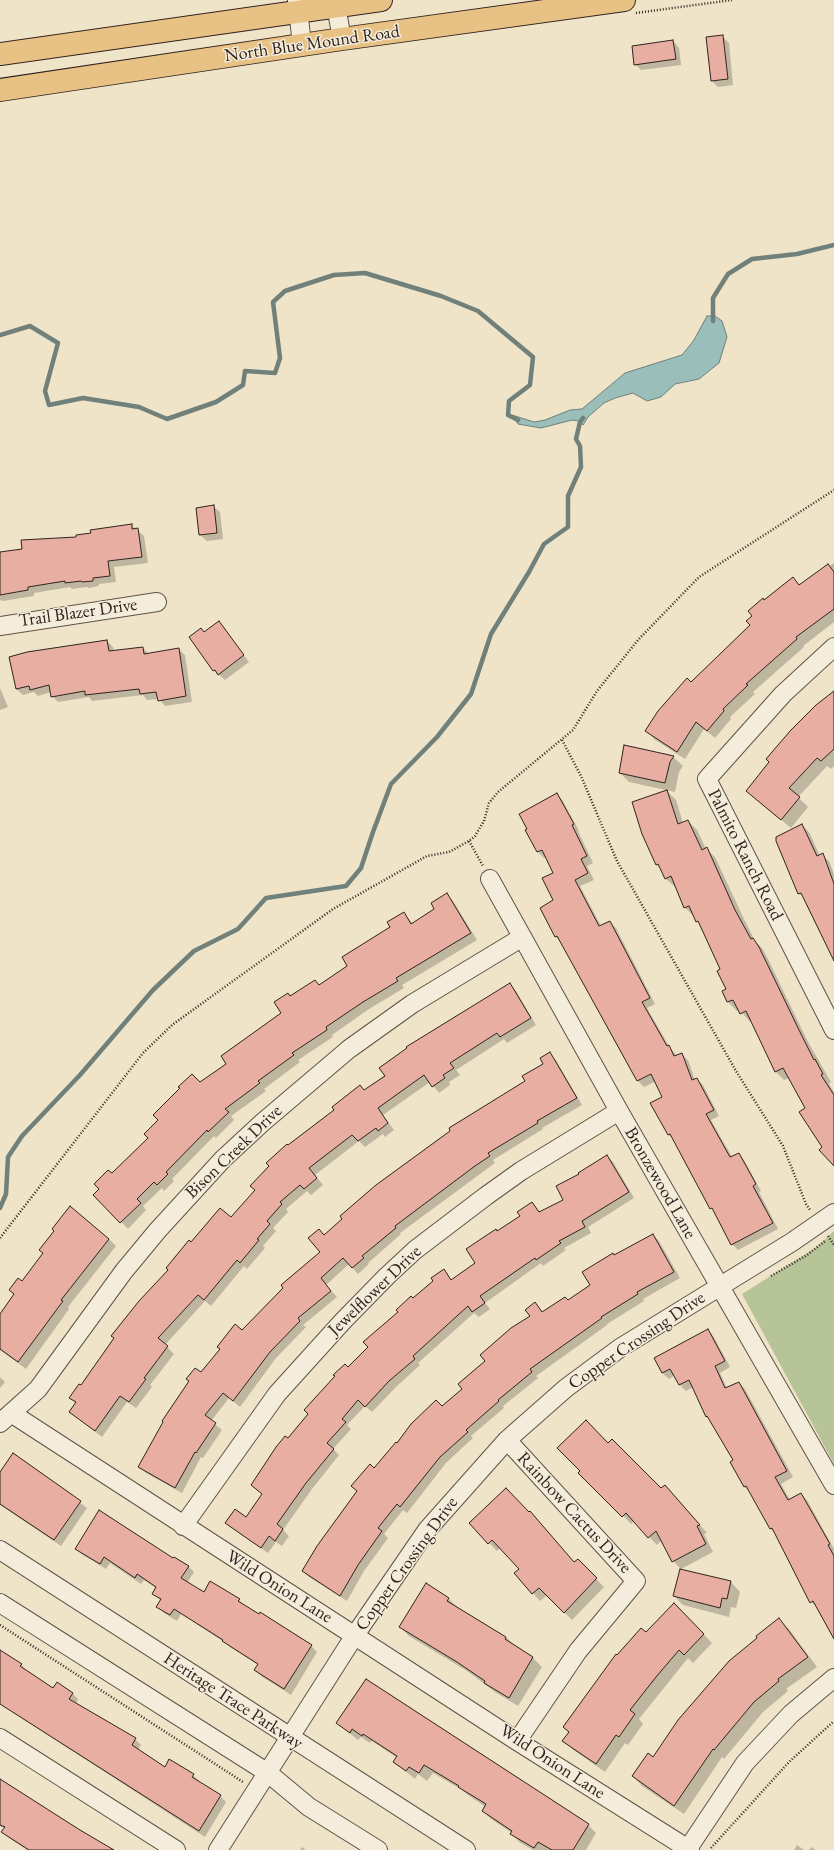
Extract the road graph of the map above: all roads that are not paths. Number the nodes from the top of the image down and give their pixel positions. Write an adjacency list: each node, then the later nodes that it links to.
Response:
1 (381, 0): 3 (main road, North Blue Mound Road)
2 (624, 0): 5 (main road, North Blue Mound Road)
3 (336, 3): 4 (main road, North Blue Mound Road); 5 (street)
4 (298, 6): 6 (street); 7 (main road, North Blue Mound Road)
5 (342, 39): 6 (main road, North Blue Mound Road)
6 (302, 45): 8 (main road, North Blue Mound Road)
7 (0, 54)
8 (0, 90)
9 (157, 602): 10 (street, Trail Blazer Drive)
10 (0, 626)
11 (834, 647): 14 (street, Palmito Ranch Road)
12 (490, 879): 13 (street, Bronzewood Lane)
13 (521, 938): 15 (street, Bronzewood Lane); 19 (street, Bison Creek Drive)
14 (834, 1030)
15 (619, 1111): 18 (street, Bronzewood Lane); 22 (street, Jewelflower Drive)
16 (834, 1213): 17 (street, Copper Crossing Drive)
17 (827, 1232): 18 (street, Copper Crossing Drive)
18 (720, 1286): 20 (street, Copper Crossing Drive); 21 (street, Bronzewood Lane)
19 (6, 1418): 22 (street, Wild Onion Lane)
20 (507, 1440): 25 (street, Copper Crossing Drive); 29 (street, Rainbow Cactus Drive)
21 (834, 1485)
22 (183, 1526): 25 (street, Wild Onion Lane)
23 (0, 1550): 28 (street, Heritage Trace Parkway)
24 (0, 1604): 30 (street)
25 (355, 1635): 28 (street, Copper Crossing Drive); 29 (street, Wild Onion Lane)
26 (834, 1678): 35 (street)
27 (0, 1738): 31 (street)
28 (289, 1738): 30 (street, Copper Crossing Drive); 34 (street, Heritage Trace Parkway)
29 (517, 1741): 35 (street, Wild Onion Lane)
30 (268, 1773): 32 (street, Copper Crossing Drive); 33 (street)
31 (176, 1850)
32 (218, 1850)
33 (378, 1850)
34 (466, 1850)
35 (688, 1850)

